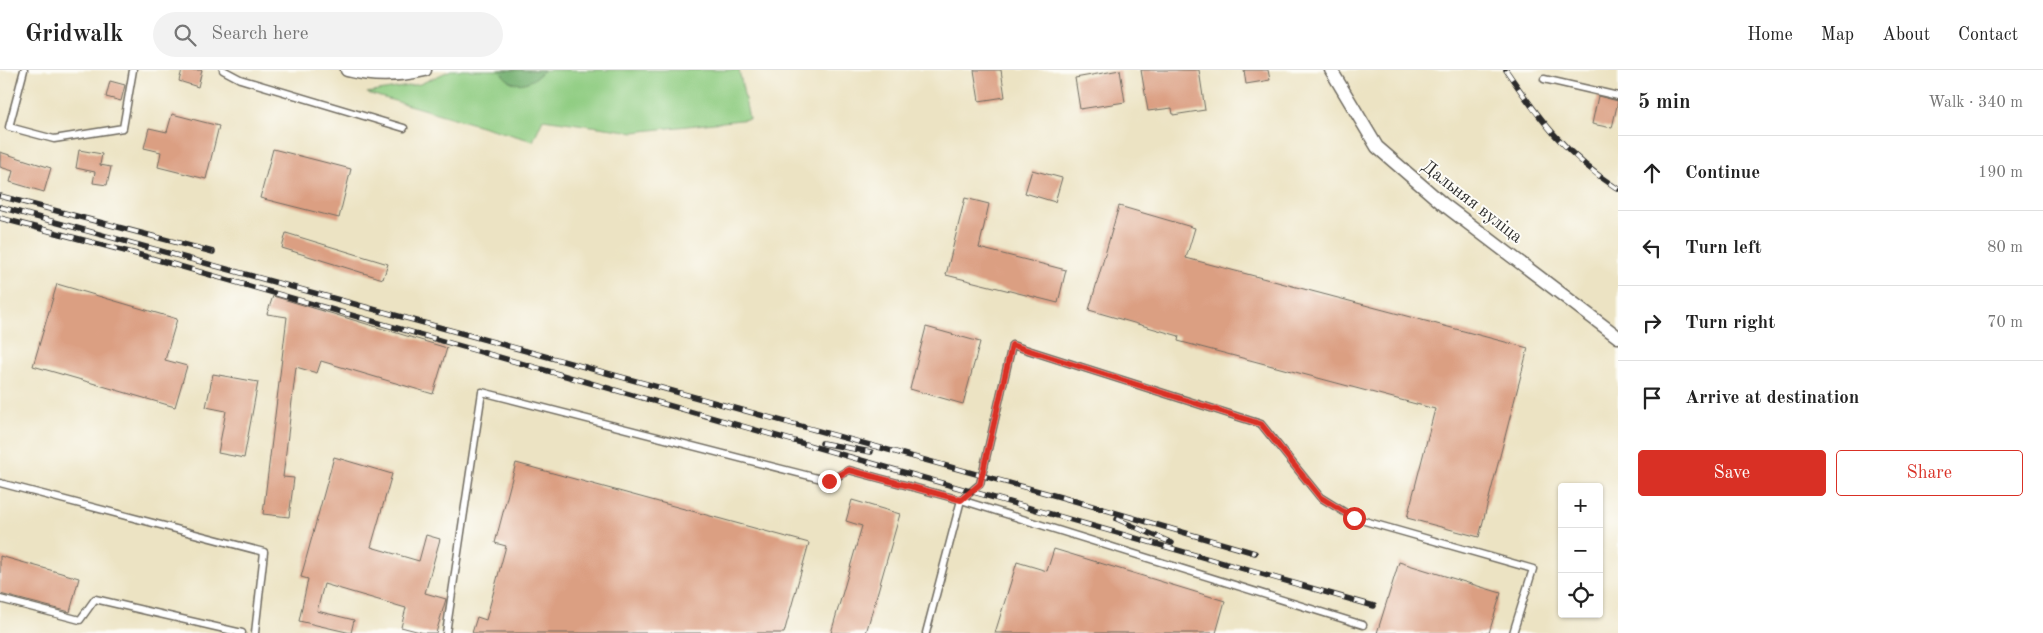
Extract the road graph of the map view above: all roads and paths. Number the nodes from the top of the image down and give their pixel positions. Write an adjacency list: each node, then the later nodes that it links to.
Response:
1 (24, 70): 2 (lane)
2 (133, 70)
3 (223, 70): 9 (lane)
4 (348, 70): 5 (street)
5 (425, 70)
6 (1331, 70): 10 (street, Дальняя вуліца)
7 (1544, 79): 8 (lane)
8 (1618, 96)
9 (404, 128)
10 (1618, 337)
11 (0, 483): 16 (lane)
12 (961, 500): 14 (lane); 17 (lane); 18 (lane); 19 (lane)
13 (0, 599): 15 (lane)
14 (1363, 624)
15 (242, 633)
16 (255, 633)
17 (446, 633)
18 (926, 633)
19 (1512, 633)

